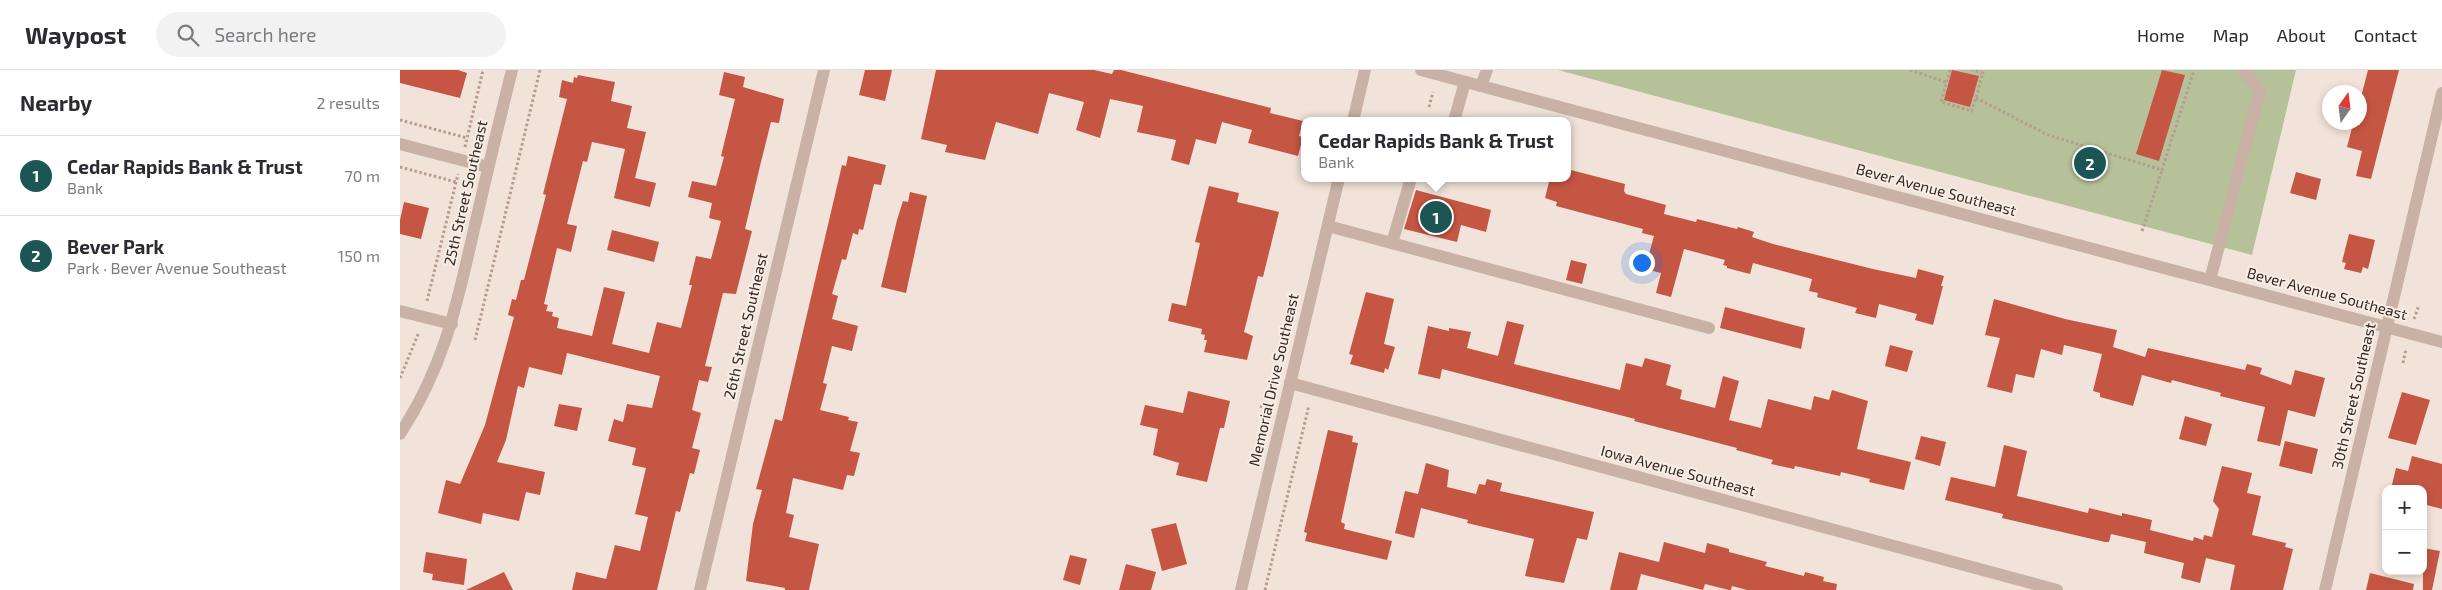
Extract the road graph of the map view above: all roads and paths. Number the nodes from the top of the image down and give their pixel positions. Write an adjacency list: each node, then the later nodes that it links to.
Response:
1 (483, 70): 23 (path)
2 (512, 70): 26 (street, 25th Street Southeast)
3 (540, 70): 44 (path)
4 (824, 70): 56 (street, 26th Street Southeast)
5 (1365, 70): 20 (street)
6 (1421, 70): 13 (street, Bever Avenue Southeast)
7 (1487, 70): 15 (street)
8 (1910, 70): 14 (path)
9 (1950, 70): 14 (path)
10 (1972, 70): 18 (path)
11 (2194, 70): 28 (path)
12 (2243, 70): 36 (street)
13 (1465, 82): 15 (street, Bever Avenue Southeast); 21 (street)
14 (1946, 82): 18 (path)
15 (1481, 86): 36 (street, Bever Avenue Southeast)
16 (1433, 92): 19 (path)
17 (2442, 93): 42 (street, 30th Street Southeast)
18 (1976, 98): 28 (path)
19 (1429, 107)
20 (1354, 117)
21 (1455, 117)
22 (400, 120): 23 (path)
23 (467, 138): 25 (path)
24 (400, 144): 26 (street)
25 (465, 147)
26 (488, 167): 41 (street, 25th Street Southeast)
27 (400, 168): 30 (path)
28 (2162, 170): 34 (path)
29 (459, 171): 30 (path)
30 (456, 182): 39 (path)
31 (1338, 182): 33 (street, Memorial Drive Southeast)
32 (1410, 182): 35 (street)
33 (1328, 226): 35 (street); 49 (street, Memorial Drive Southeast)
34 (2142, 231)
35 (1392, 243): 43 (street)
36 (2210, 280): 42 (street, Bever Avenue Southeast)
37 (2418, 305): 40 (path)
38 (400, 311): 39 (street)
39 (423, 317): 41 (street); 48 (path)
40 (2414, 320)
41 (452, 324): 55 (street, 25th Street Southeast)
42 (2387, 327): 45 (street, Bever Avenue Southeast); 60 (street, 30th Street Southeast)
43 (1708, 328)
44 (475, 340)
45 (2442, 342)
46 (2407, 346): 47 (path)
47 (2403, 363)
48 (400, 378)
49 (1290, 383): 57 (street, Memorial Drive Southeast); 59 (street, Iowa Avenue Southeast)
50 (1309, 405): 54 (path)
51 (1260, 406): 52 (path)
52 (1268, 409)
53 (1297, 416): 54 (path)
54 (1305, 418): 58 (path)
55 (400, 434)
56 (700, 590)
57 (1241, 590)
58 (1265, 590)
59 (2057, 590)
60 (2325, 590)

